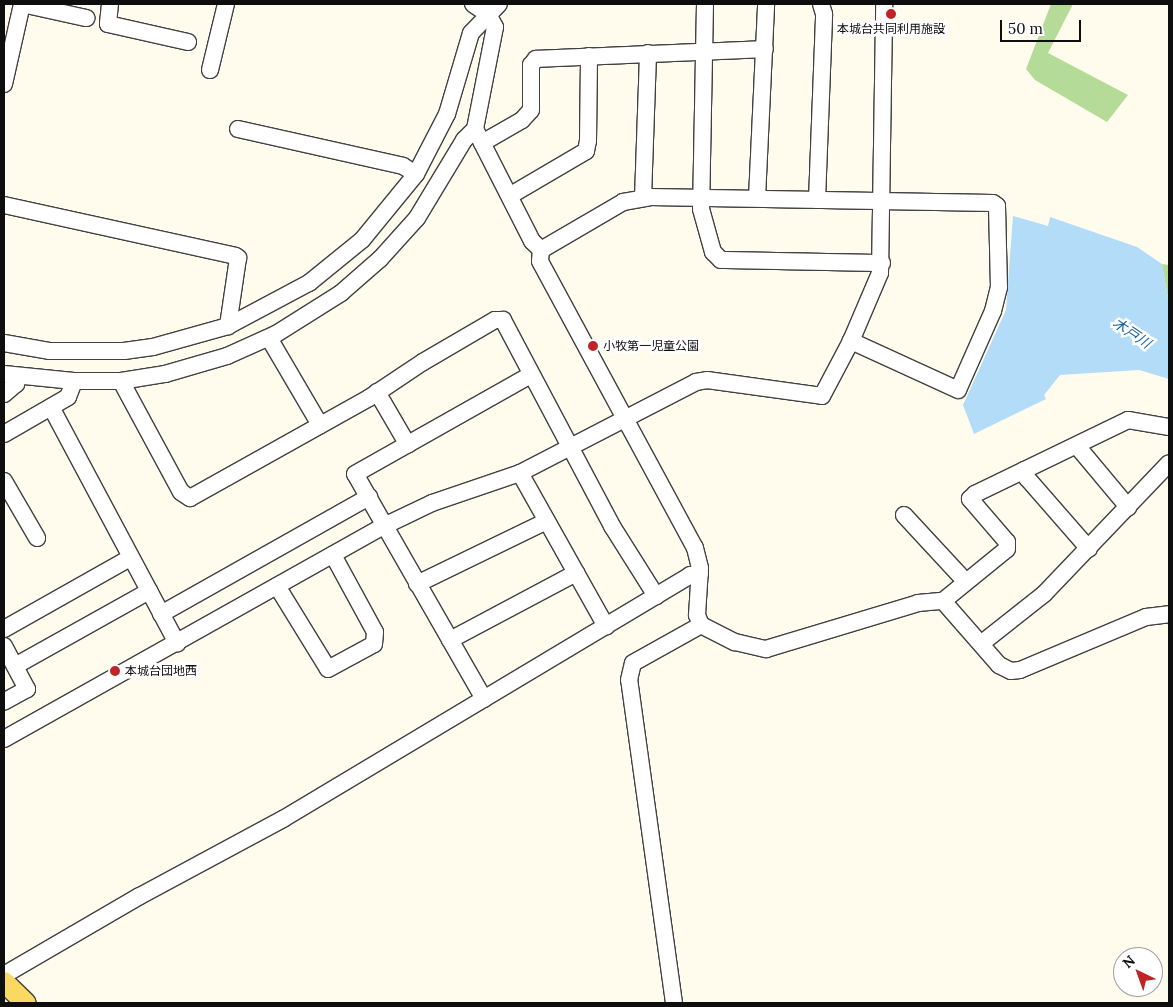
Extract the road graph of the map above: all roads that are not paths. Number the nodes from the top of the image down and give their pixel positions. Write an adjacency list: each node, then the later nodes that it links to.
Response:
1 (22, 4): 10 (street); 17 (street)
2 (110, 4): 11 (street)
3 (226, 4): 16 (street)
4 (473, 4): 9 (street)
5 (705, 4): 13 (street)
6 (766, 4): 12 (street)
7 (821, 4): 25 (street)
8 (884, 4): 26 (street)
9 (493, 9): 19 (street); 20 (street)
10 (86, 18)
11 (188, 42)
12 (765, 49): 13 (street); 24 (street)
13 (705, 51): 14 (street); 23 (street)
14 (648, 54): 15 (street); 22 (street)
15 (588, 56): 19 (street); 21 (street)
16 (211, 70)
17 (4, 78)
18 (238, 129): 20 (street)
19 (479, 136): 21 (street); 31 (street)
20 (416, 174): 30 (street)
21 (511, 196): 28 (street)
22 (643, 198): 23 (street); 28 (street)
23 (701, 198): 24 (street); 29 (street)
24 (757, 198): 25 (street)
25 (817, 200): 26 (street)
26 (879, 202): 29 (street); 32 (street)
27 (4, 205): 30 (street)
28 (541, 250): 41 (street)
29 (882, 263): 32 (street)
30 (228, 326): 33 (street)
31 (269, 338): 37 (street); 42 (street)
32 (851, 341): 41 (street)
33 (4, 343)
34 (532, 375): 38 (street); 45 (street); 46 (street)
35 (10, 376): 36 (street); 39 (street)
36 (74, 381): 37 (street); 40 (street)
37 (121, 381): 42 (street)
38 (377, 392): 42 (street); 45 (street)
39 (4, 394)
40 (51, 407): 44 (street); 60 (street)
41 (625, 417): 46 (street); 62 (street)
42 (320, 425)
43 (1169, 427): 47 (street)
44 (4, 434)
45 (408, 445): 52 (street)
46 (571, 446): 50 (street); 67 (street)
47 (1076, 446): 49 (street); 53 (street)
48 (1169, 463): 53 (street)
49 (1024, 470): 58 (street); 63 (street)
50 (520, 473): 55 (street); 56 (street)
51 (4, 480): 57 (street)
52 (369, 497): 56 (street); 69 (street)
53 (1128, 508): 58 (street)
54 (904, 515): 63 (street)
55 (547, 521): 61 (street); 64 (street)
56 (384, 526): 59 (street); 64 (street)
57 (37, 538)
58 (1089, 549): 76 (street)
59 (333, 555): 65 (street); 65 (street)
60 (130, 558): 66 (street); 73 (street)
61 (576, 573): 72 (street); 74 (street)
62 (700, 574): 67 (street); 71 (street)
63 (966, 582): 68 (street)
64 (418, 584): 74 (street)
65 (277, 586): 75 (street)
66 (149, 591): 69 (street); 78 (street)
67 (656, 596): 72 (street)
68 (943, 601): 71 (street); 76 (street)
69 (161, 614): 75 (street)
70 (1169, 614): 76 (street)
71 (701, 625): 85 (street)
72 (606, 626): 79 (street)
73 (4, 629)
74 (450, 640): 79 (street)
75 (177, 643): 81 (street)
76 (982, 643)
77 (4, 646): 78 (street)
78 (15, 666): 80 (street)
79 (484, 699): 82 (street)
80 (4, 702)
81 (4, 739)
82 (4, 975)
83 (4, 982): 84 (main road)
84 (26, 1003)
85 (674, 1003)

